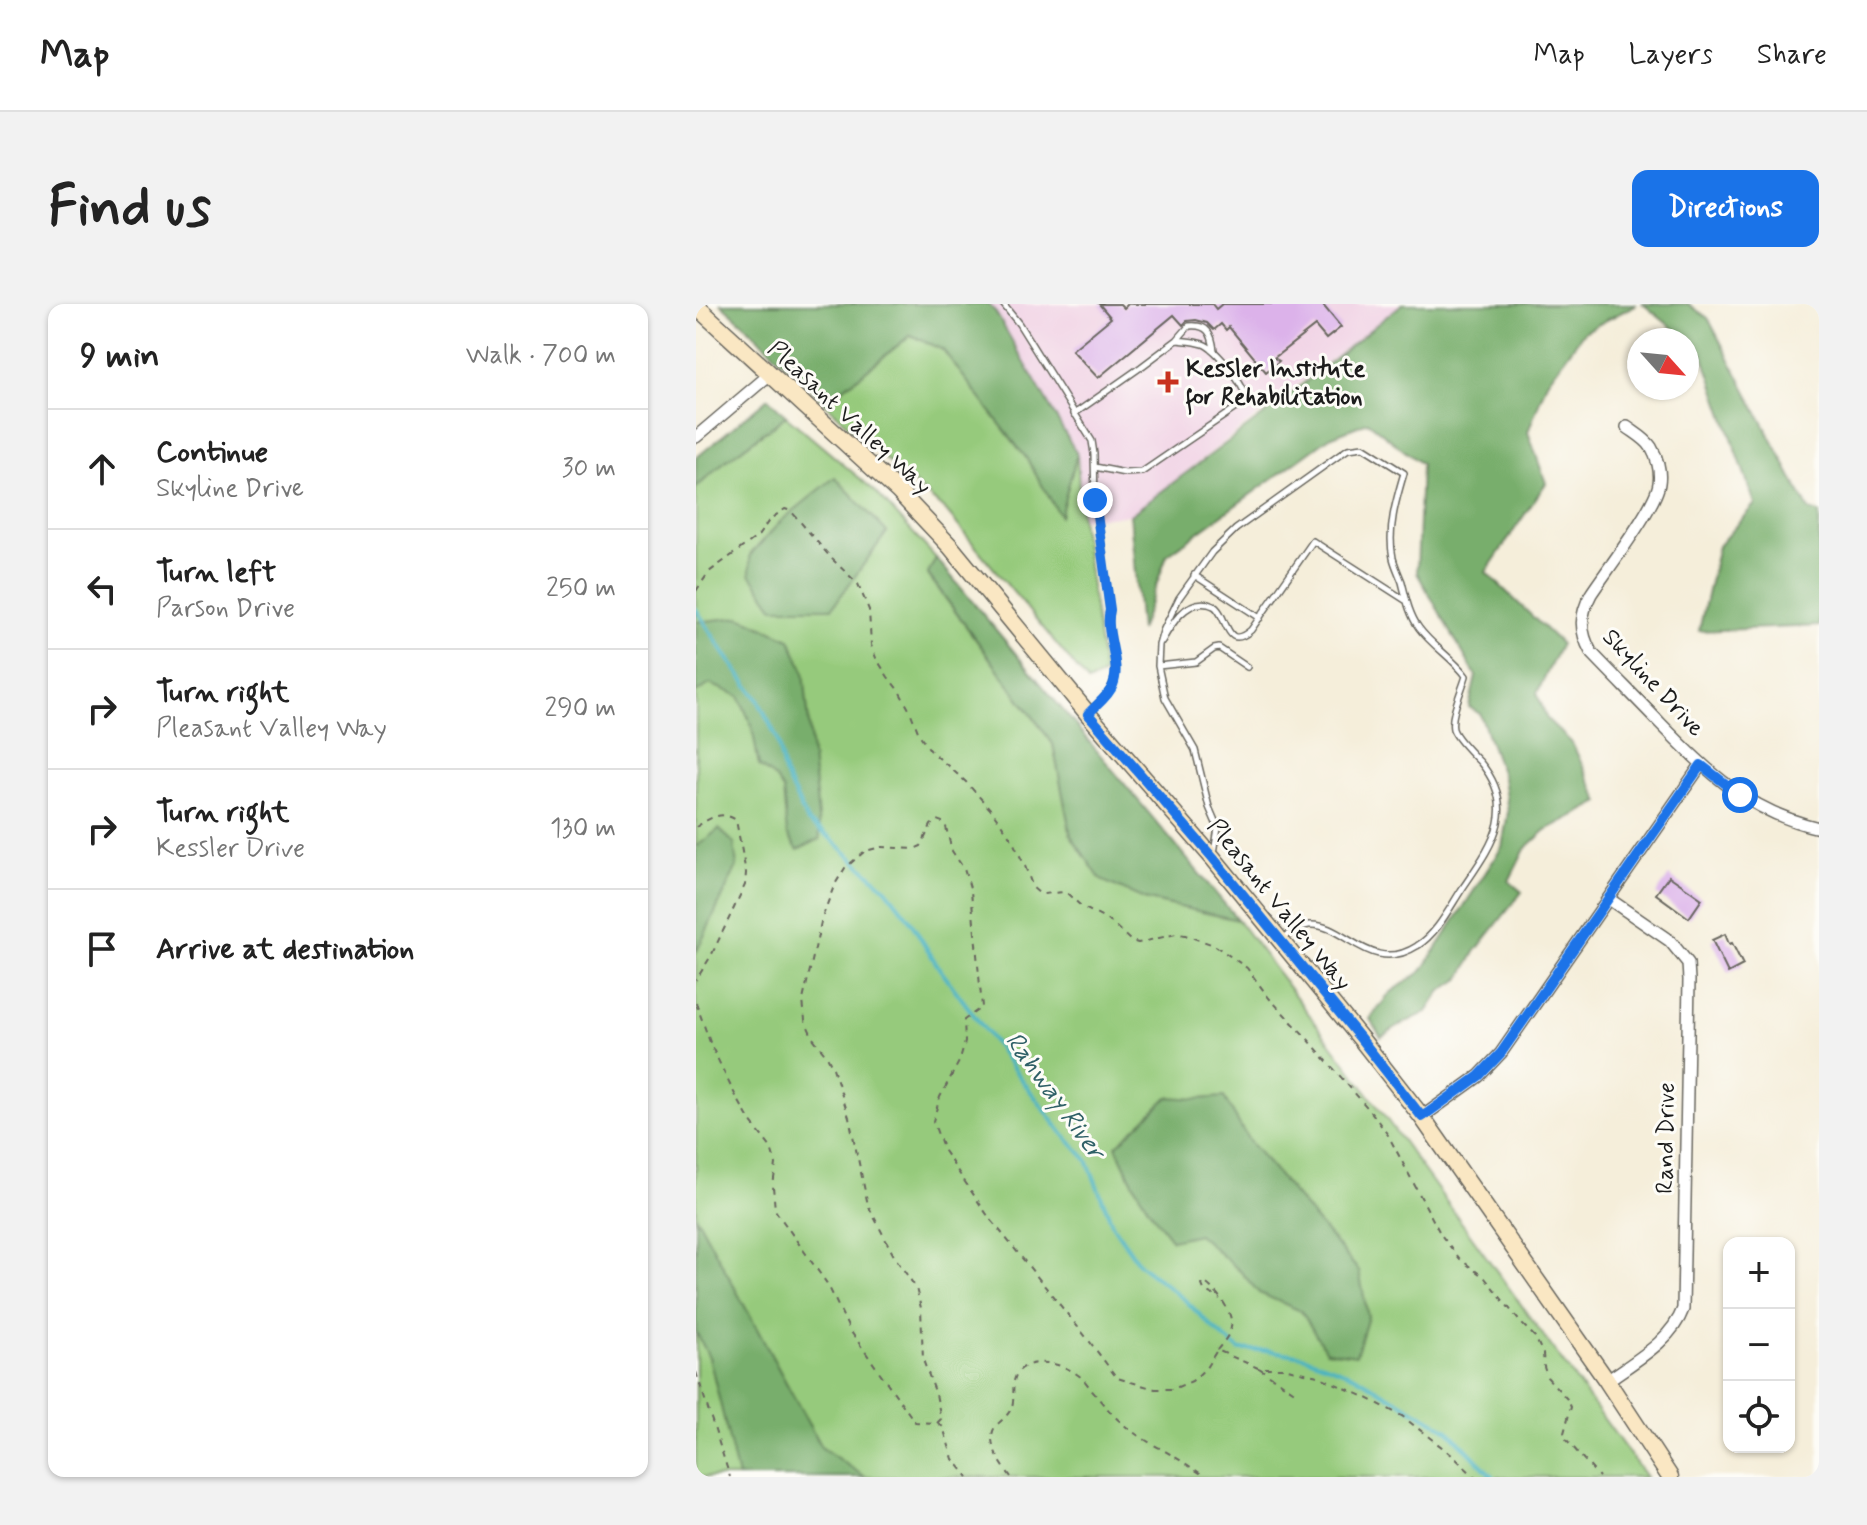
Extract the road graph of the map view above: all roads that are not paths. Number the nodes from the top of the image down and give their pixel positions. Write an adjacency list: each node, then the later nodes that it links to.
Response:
1 (1003, 304): 6 (lane)
2 (696, 306): 5 (main road, Pleasant Valley Way)
3 (1177, 340): 4 (lane); 4 (lane); 6 (lane)
4 (1214, 350): 9 (lane)
5 (769, 375): 8 (street); 16 (main road, Pleasant Valley Way)
6 (1074, 414): 9 (lane)
7 (1627, 427): 17 (street, Skyline Drive)
8 (699, 430)
9 (1095, 467): 16 (lane)
10 (1194, 575): 11 (lane); 12 (lane); 13 (lane)
11 (1405, 600): 12 (lane); 21 (lane)
12 (1260, 618): 13 (lane)
13 (1159, 645): 14 (lane)
14 (1158, 666): 15 (lane); 19 (lane)
15 (1247, 667)
16 (1088, 714): 19 (main road, Pleasant Valley Way)
17 (1701, 765): 18 (street, Skyline Drive); 20 (street)
18 (1819, 828)
19 (1213, 858): 21 (main road, Pleasant Valley Way)
20 (1609, 899): 22 (street); 23 (street, Rand Drive)
21 (1279, 940): 22 (main road, Pleasant Valley Way)
22 (1422, 1117): 23 (main road, Pleasant Valley Way)
23 (1607, 1381): 24 (main road, Pleasant Valley Way)
24 (1670, 1477)

